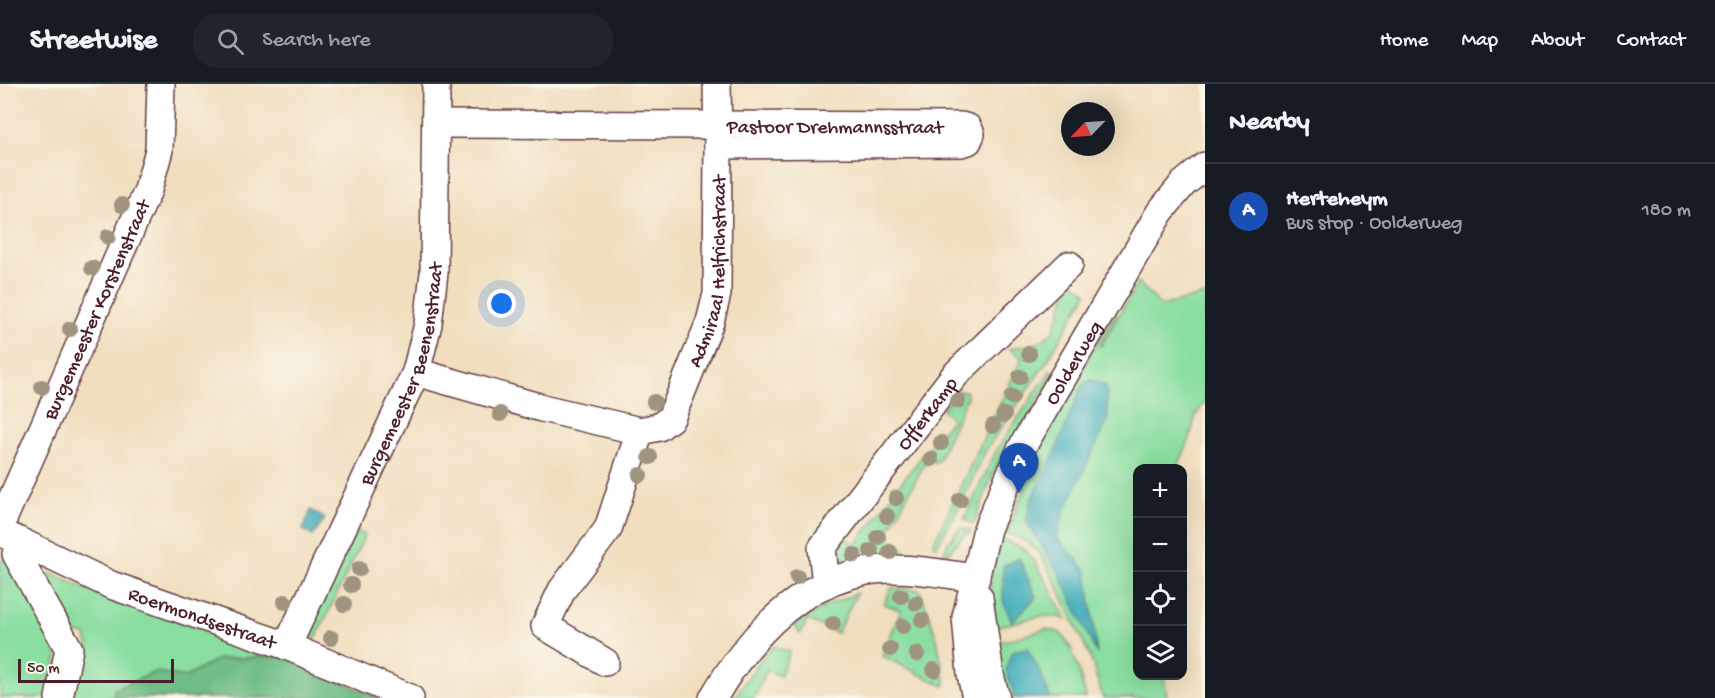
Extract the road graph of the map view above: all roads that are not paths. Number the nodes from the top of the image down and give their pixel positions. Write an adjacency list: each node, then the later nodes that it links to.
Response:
1 (161, 84): 10 (street, Burgemeester Korstenstraat)
2 (436, 84): 4 (street, Burgemeester Beenenstraat)
3 (717, 84): 5 (street, Admiraal Helfrichstraat)
4 (436, 124): 5 (street, Pastoor Drehmannsstraat); 8 (street, Burgemeester Beenenstraat)
5 (718, 136): 5 (street, Pastoor Drehmannsstraat); 9 (street, Admiraal Helfrichstraat)
6 (1205, 166): 12 (street, Oolderweg)
7 (1069, 265): 13 (street, Offerkamp)
8 (416, 372): 9 (street); 14 (street, Burgemeester Beenenstraat)
9 (640, 431): 15 (street)
10 (0, 526)
11 (10, 546): 14 (street, Roermondsestraat); 16 (street)
12 (976, 578): 13 (street); 19 (street, Oolderweg); 20 (street, Oolderweg)
13 (826, 584): 18 (street)
14 (287, 645): 17 (street, Roermondsestraat)
15 (605, 662)
16 (59, 698)
17 (410, 698)
18 (713, 698)
19 (976, 698)
20 (996, 698)

